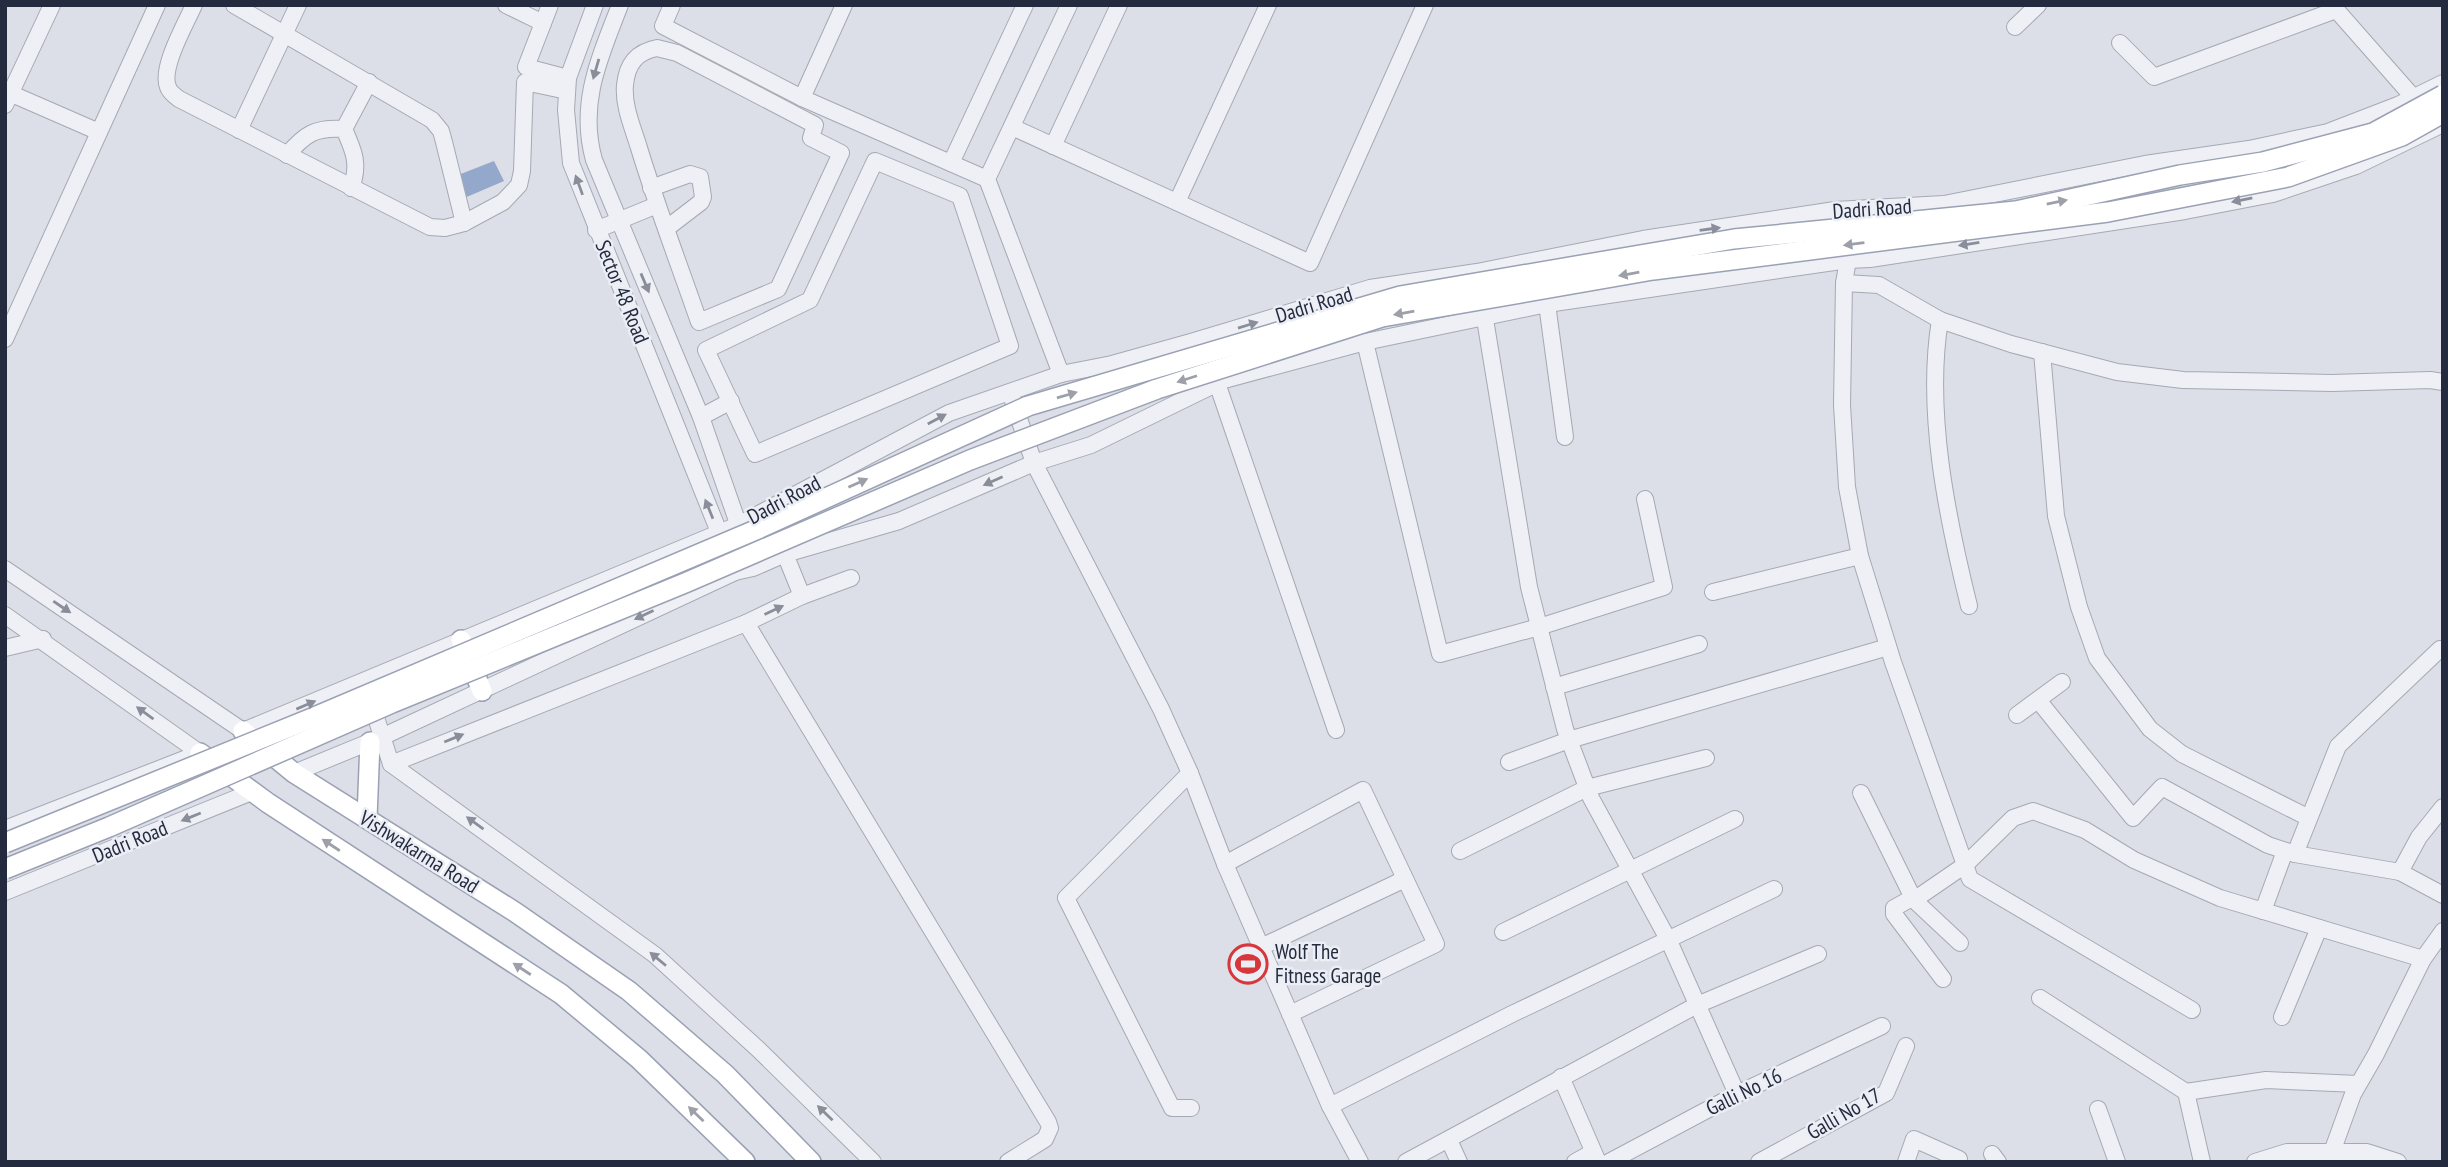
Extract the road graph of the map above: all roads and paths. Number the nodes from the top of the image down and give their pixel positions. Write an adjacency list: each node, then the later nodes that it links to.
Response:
1 (52, 5): 26 (street)
2 (157, 5): 34 (street)
3 (194, 5): 33 (street)
4 (234, 5): 21 (street)
5 (298, 5): 21 (street)
6 (506, 5): 19 (street)
7 (550, 5): 19 (street)
8 (595, 5): 24 (street, Sector 48 Road)
9 (620, 5): 44 (street, Sector 48 Road, one-way to 44)
10 (672, 5): 28 (street)
11 (844, 5): 28 (street)
12 (1025, 5): 37 (street)
13 (1069, 5): 31 (street)
14 (1119, 5): 35 (street)
15 (1268, 5): 41 (street)
16 (1425, 5): 41 (street)
17 (2038, 5): 20 (street)
18 (2334, 8): 22 (street); 27 (street)
19 (543, 23): 24 (street)
20 (2015, 27)
21 (284, 34): 23 (street); 33 (street)
22 (2120, 43)
23 (369, 82): 32 (street); 45 (street)
24 (568, 84): 45 (street); 47 (street, Sector 48 Road, one-way to 24)
25 (2438, 89): 27 (street, Dadri Road); 29 (street); 111 (main road, one-way to 25, bridge)
26 (7, 96): 34 (street)
27 (2413, 97): 43 (street, Dadri Road)
28 (802, 98): 37 (street)
29 (2443, 111): 116 (main road, one-way to 116, bridge)
30 (2443, 124): 48 (street, one-way to 48)
31 (1012, 127): 35 (street); 38 (street)
32 (344, 129): 36 (street); 39 (street)
33 (239, 130): 36 (street)
34 (99, 132): 55 (street)
35 (1053, 146): 41 (street)
36 (287, 155): 39 (street)
37 (951, 163): 38 (street)
38 (987, 179): 58 (street)
39 (351, 188): 45 (street)
40 (651, 188): 42 (street); 46 (street); 46 (street)
41 (1177, 202)
42 (657, 205): 44 (street); 46 (street)
43 (1880, 208): 48 (street); 50 (street, Dadri Road, one-way to 43)
44 (619, 220): 47 (street); 63 (street, Sector 48 Road, one-way to 63)
45 (464, 223)
46 (667, 228)
47 (596, 230): 68 (street, Sector 48 Road, one-way to 47)
48 (1886, 257): 49 (street)
49 (1848, 260): 51 (street); 52 (street)
50 (1477, 272): 53 (street); 58 (street, Dadri Road, one-way to 50)
51 (1844, 283): 54 (street); 70 (street)
52 (1547, 304): 53 (street); 64 (street)
53 (1484, 318): 56 (street); 80 (street)
54 (1940, 320): 57 (street); 77 (street)
55 (5, 339)
56 (1365, 342): 60 (street); 80 (street)
57 (2042, 352): 59 (street); 108 (street)
58 (1061, 374): 61 (street, Dadri Road)
59 (2443, 382)
60 (1217, 383): 65 (street); 93 (street)
61 (1010, 393): 65 (street); 67 (street, Dadri Road, one-way to 61)
62 (731, 401): 62 (street); 63 (street)
63 (701, 417): 67 (street, Sector 48 Road)
64 (1565, 437)
65 (1034, 463): 69 (street, one-way to 69); 101 (street)
66 (1645, 499): 80 (street)
67 (738, 525): 68 (street, Dadri Road); 71 (street, Sector 48 Road)
68 (719, 533): 73 (street, Sector 48 Road); 82 (street, Dadri Road)
69 (785, 554): 71 (street); 76 (street)
70 (1860, 556): 75 (street); 84 (street)
71 (753, 568): 73 (street)
72 (5, 569): 94 (street, Vishwakarma Road, one-way to 94)
73 (735, 572): 90 (street, one-way to 90)
74 (852, 578): 76 (street)
75 (1713, 592)
76 (802, 596): 79 (street, one-way to 76)
77 (1969, 607)
78 (5, 615): 81 (street, Vishwakarma Road)
79 (746, 623): 100 (street, one-way to 79); 155 (street)
80 (1539, 627): 89 (street)
81 (43, 639): 85 (street); 97 (street, Vishwakarma Road, one-way to 81)
82 (461, 640): 87 (street, Dadri Road); 90 (main road)
83 (1699, 644): 89 (street)
84 (1888, 647): 96 (street); 115 (street)
85 (5, 648)
86 (2440, 649): 108 (street)
87 (363, 681): 94 (street, Dadri Road, one-way to 87); 95 (street)
88 (2062, 682): 91 (street)
89 (1554, 687): 96 (street)
90 (482, 691): 95 (street)
91 (2038, 700): 92 (street); 113 (street)
92 (2017, 715)
93 (1336, 730)
94 (243, 731): 102 (main road, Vishwakarma Road)
95 (377, 739): 100 (street); 102 (street); 107 (main road)
96 (1569, 740): 99 (street); 103 (street)
97 (200, 753): 104 (main road, Vishwakarma Road); 110 (street)
98 (1706, 758): 103 (street)
99 (1509, 762)
100 (391, 764): 154 (street, one-way to 100)
101 (1190, 772): 114 (street); 146 (street)
102 (294, 774): 107 (main road, Vishwakarma Road)
103 (1587, 788): 112 (street); 117 (street)
104 (254, 791): 121 (street, Dadri Road, one-way to 121); 152 (main road, Vishwakarma Road, one-way to 104)
105 (1861, 793): 123 (street)
106 (2443, 807): 118 (street)
107 (367, 818): 153 (main road, Vishwakarma Road)
108 (2309, 818): 113 (street)
109 (1735, 819): 117 (street)
110 (5, 830)
111 (5, 843)
112 (1460, 851)
113 (2290, 852): 118 (street); 124 (street)
114 (1225, 864): 119 (street); 130 (street)
115 (1965, 865): 123 (street); 124 (street); 136 (street)
116 (5, 869)
117 (1630, 869): 126 (street); 128 (street)
118 (2400, 872): 122 (street)
119 (1405, 878): 130 (street); 137 (street)
120 (1774, 889): 128 (street)
121 (5, 892)
122 (2443, 895)
123 (1913, 899): 129 (street); 133 (street)
124 (2263, 911): 125 (street)
125 (2319, 928): 132 (street); 138 (street)
126 (1503, 932)
127 (2443, 932): 132 (street)
128 (1669, 941): 135 (street); 145 (street)
129 (1961, 943)
130 (1261, 947): 137 (street)
131 (1818, 954): 135 (street)
132 (2423, 959): 142 (street)
133 (1943, 979)
134 (2040, 998): 143 (street)
135 (1697, 1005): 141 (street); 144 (street)
136 (2192, 1010)
137 (1290, 1014): 145 (street)
138 (2282, 1017)
139 (1882, 1026): 144 (street, Galli No 16)
140 (1906, 1046): 161 (street, Galli No 17)
141 (1561, 1076): 148 (street); 149 (street)
142 (2358, 1084): 143 (street); 150 (street)
143 (2186, 1092): 164 (street)
144 (1737, 1094): 160 (street, Galli No 16)
145 (1329, 1106): 156 (street)
146 (1191, 1108)
147 (2098, 1109): 163 (street)
148 (1449, 1140): 157 (street); 158 (street)
149 (1596, 1157): 159 (street)
150 (2333, 1157): 165 (street); 166 (street)
151 (1959, 1159): 162 (street)
152 (745, 1162)
153 (811, 1162)
154 (873, 1162)
155 (1008, 1162)
156 (1360, 1162)
157 (1406, 1162)
158 (1459, 1162)
159 (1575, 1162)
160 (1609, 1162)
161 (1759, 1162)
162 (1906, 1162)
163 (2117, 1162)
164 (2202, 1162)
165 (2255, 1162)
166 (2398, 1162)

